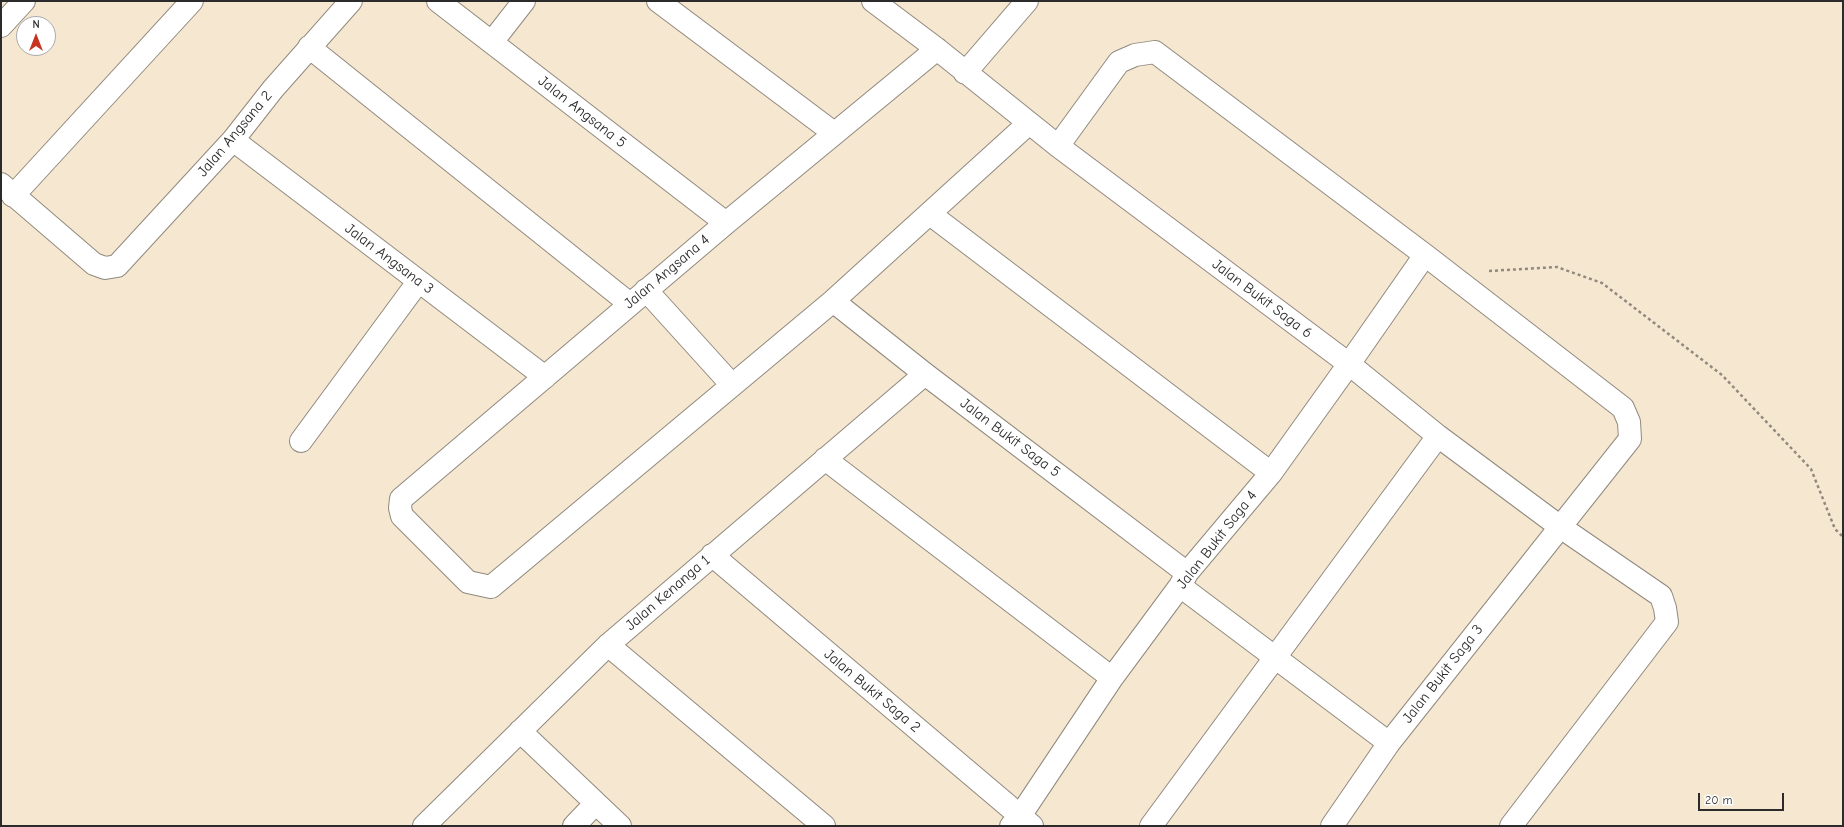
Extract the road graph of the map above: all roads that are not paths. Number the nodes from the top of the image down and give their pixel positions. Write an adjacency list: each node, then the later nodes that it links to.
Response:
1 (24, 1): 9 (street)
2 (192, 1): 18 (street)
3 (351, 1): 11 (street, Jalan Angsana 2)
4 (438, 1): 10 (street, Jalan Angsana 5)
5 (524, 1): 10 (street)
6 (658, 1): 15 (street)
7 (873, 1): 12 (street, Jalan Bukit Saga 6)
8 (1027, 1): 13 (street)
9 (1, 26)
10 (492, 42): 20 (street, Jalan Angsana 5)
11 (308, 47): 16 (street, Jalan Angsana 2); 23 (street)
12 (937, 49): 13 (street, Jalan Bukit Saga 6); 15 (street, Jalan Angsana 4)
13 (965, 73): 14 (street, Jalan Bukit Saga 6)
14 (1029, 124): 17 (street, Jalan Bukit Saga 6); 19 (street)
15 (834, 133): 20 (street, Jalan Angsana 4)
16 (233, 140): 18 (street, Jalan Angsana 2); 22 (street, Jalan Angsana 3)
17 (1058, 146): 21 (street, Jalan Bukit Saga 3); 25 (street, Jalan Bukit Saga 6)
18 (7, 190)
19 (930, 214): 24 (street); 32 (street)
20 (726, 223): 23 (street, Jalan Angsana 4)
21 (1425, 255): 25 (street, Jalan Bukit Saga 4); 33 (street, Jalan Bukit Saga 3)
22 (418, 282): 27 (street, Jalan Angsana 3); 30 (street)
23 (638, 297): 27 (street, Jalan Angsana 4); 28 (street)
24 (833, 301): 26 (street, Jalan Bukit Saga 5); 28 (street)
25 (1349, 364): 29 (street, Jalan Bukit Saga 6); 32 (street, Jalan Bukit Saga 4)
26 (925, 374): 31 (street, Jalan Kenanga 1); 35 (street, Jalan Bukit Saga 5)
27 (545, 377): 28 (street, Jalan Angsana 4)
28 (732, 385)
29 (1438, 436): 33 (street, Jalan Bukit Saga 6); 37 (street)
30 (301, 442)
31 (825, 459): 34 (street, Jalan Kenanga 1); 38 (street)
32 (1271, 473): 35 (street, Jalan Bukit Saga 4)
33 (1559, 526): 40 (street, Jalan Bukit Saga 3); 49 (street, Jalan Bukit Saga 6)
34 (712, 555): 36 (street, Jalan Kenanga 1); 42 (street, Jalan Bukit Saga 2)
35 (1184, 579): 37 (street, Jalan Bukit Saga 5); 38 (street, Jalan Bukit Saga 4)
36 (608, 645): 39 (street, Jalan Kenanga 1); 46 (street)
37 (1275, 657): 40 (street, Jalan Bukit Saga 5); 47 (street)
38 (1112, 678): 42 (street, Jalan Bukit Saga 4)
39 (520, 731): 41 (street); 43 (street, Jalan Kenanga 1)
40 (1389, 743): 48 (street, Jalan Bukit Saga 3)
41 (595, 804): 44 (street); 45 (street)
42 (1021, 823)
43 (424, 826)
44 (574, 826)
45 (620, 826)
46 (824, 826)
47 (1151, 826)
48 (1332, 826)
49 (1511, 826)

